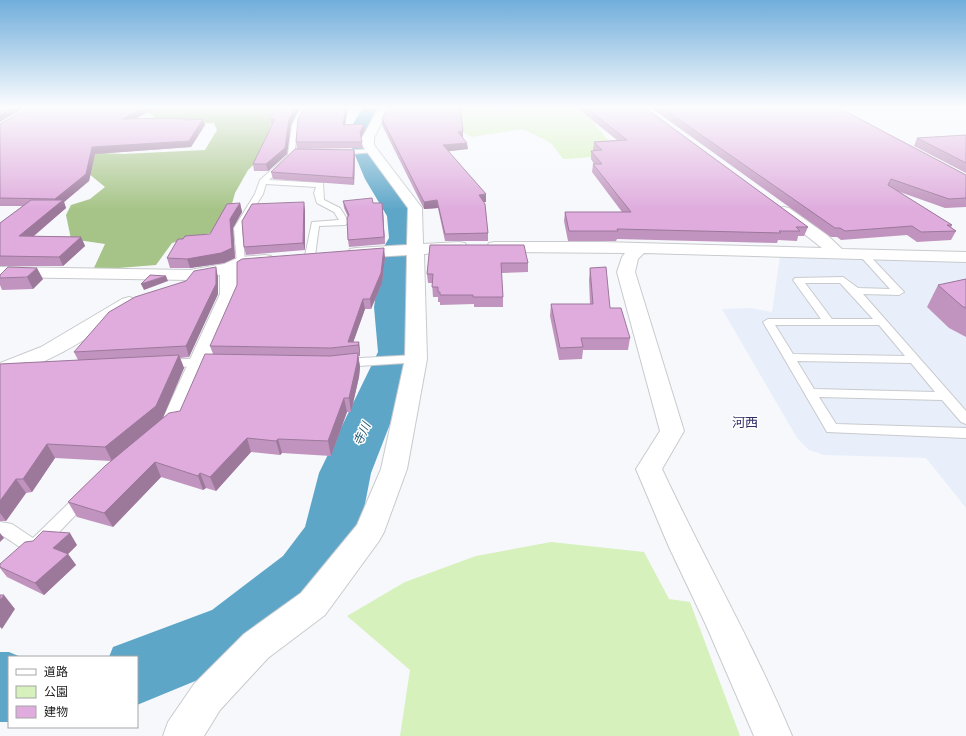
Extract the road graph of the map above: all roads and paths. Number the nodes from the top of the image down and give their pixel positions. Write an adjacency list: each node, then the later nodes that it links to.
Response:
1 (296, 141): 5 (lane)
2 (368, 141): 3 (street)
3 (369, 151): 4 (lane); 7 (street)
4 (331, 153)
5 (263, 182): 11 (lane); 13 (lane)
6 (771, 201): 9 (street)
7 (412, 248): 8 (street); 11 (street); 20 (street)
8 (640, 248): 9 (street); 35 (street)
9 (838, 254): 10 (street)
10 (864, 254): 12 (street); 16 (lane)
11 (310, 256): 13 (street)
12 (966, 257)
13 (235, 265): 15 (street); 22 (street)
14 (0, 272): 15 (street)
15 (190, 275): 25 (street)
16 (855, 291): 17 (lane); 18 (lane)
17 (830, 322): 18 (lane); 19 (lane)
18 (883, 322): 21 (lane)
19 (789, 357): 21 (lane); 27 (lane)
20 (411, 359): 23 (lane); 34 (street)
21 (915, 360): 28 (lane)
22 (208, 362): 24 (lane); 30 (street)
23 (333, 364)
24 (154, 365)
25 (5, 369): 26 (lane)
26 (39, 370)
27 (810, 392): 28 (lane); 31 (lane)
28 (946, 396): 29 (lane)
29 (966, 419)
30 (169, 423)
31 (966, 433)
32 (96, 486): 33 (lane)
33 (0, 529)
34 (182, 736)
35 (773, 736)

